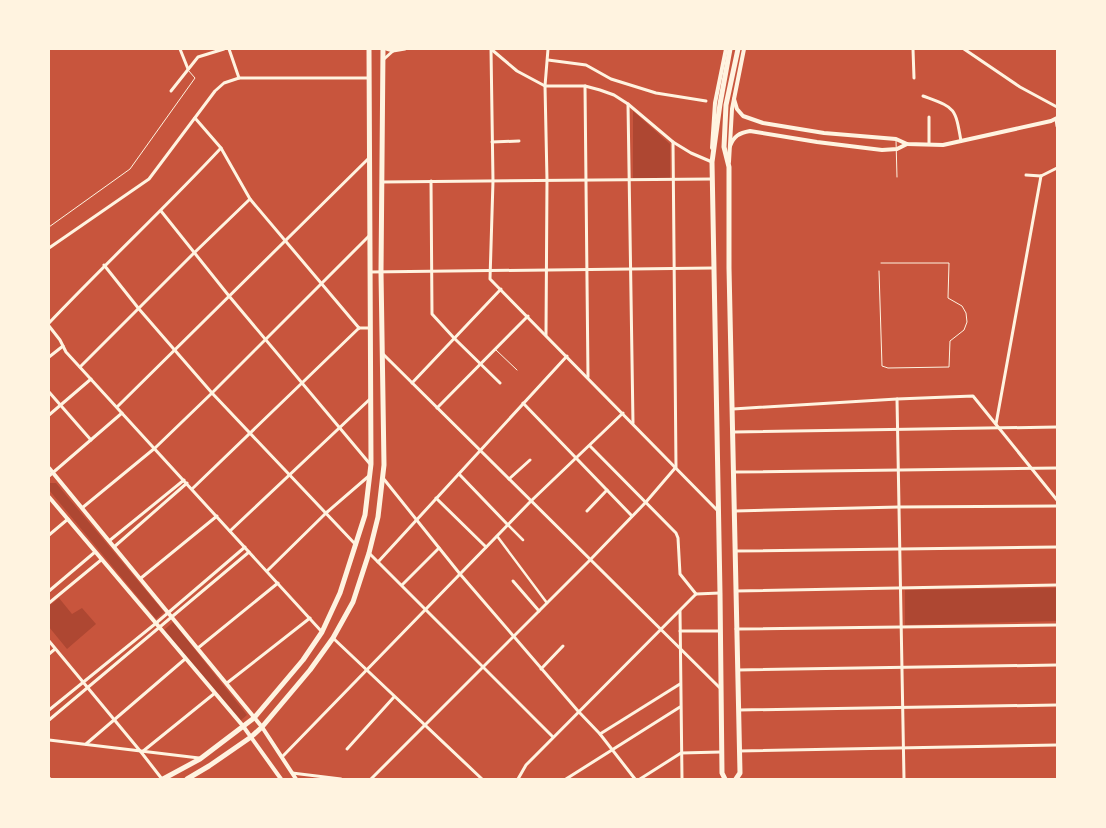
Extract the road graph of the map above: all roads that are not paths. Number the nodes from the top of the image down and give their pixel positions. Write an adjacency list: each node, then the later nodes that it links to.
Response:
1 (180, 49): 18 (street)
2 (224, 49): 18 (street)
3 (229, 49): 19 (street)
4 (368, 49): 20 (main road)
5 (384, 49): 15 (street); 17 (main road)
6 (405, 49): 15 (street)
7 (491, 49): 22 (street); 37 (street)
8 (548, 49): 16 (street)
9 (726, 49): 45 (street)
10 (730, 49): 45 (main road)
11 (738, 49): 46 (main road)
12 (744, 49): 26 (street)
13 (913, 49): 21 (street)
14 (964, 49): 29 (street)
15 (394, 51): 17 (street)
16 (548, 60): 22 (street); 27 (street)
17 (382, 61): 58 (main road)
18 (188, 69): 24 (street); 61 (lane)
19 (239, 78): 20 (street); 31 (street)
20 (369, 78): 44 (main road)
21 (914, 78)
22 (545, 86): 23 (street); 52 (street)
23 (585, 86): 28 (street); 53 (street)
24 (171, 91)
25 (923, 96): 36 (street)
26 (734, 99): 34 (street); 41 (street)
27 (706, 101)
28 (628, 104): 38 (street); 54 (street)
29 (1057, 107)
30 (929, 117): 40 (street)
31 (195, 118): 42 (street); 64 (street)
32 (1057, 119): 33 (street); 36 (street)
33 (1057, 126)
34 (896, 139): 39 (street); 43 (lane)
35 (519, 141): 37 (street)
36 (961, 141): 40 (street)
37 (492, 142): 57 (street)
38 (673, 142): 45 (street); 55 (street)
39 (907, 144): 40 (street); 43 (street)
40 (929, 144)
41 (730, 146): 43 (street); 46 (street)
42 (221, 148): 59 (street); 60 (street)
43 (897, 149): 50 (lane)
44 (369, 158): 62 (main road); 63 (street)
45 (712, 162): 51 (main road)
46 (729, 167): 111 (main road)
47 (1057, 168): 49 (street)
48 (1026, 174): 49 (street)
49 (1041, 176): 116 (street)
50 (897, 178)
51 (712, 179): 55 (street); 68 (main road)
52 (547, 180): 53 (street); 57 (street); 71 (street)
53 (586, 180): 54 (street); 72 (street)
54 (630, 180): 55 (street); 69 (street)
55 (673, 180): 70 (street)
56 (431, 181): 57 (street); 58 (street); 73 (street)
57 (493, 181): 74 (street)
58 (383, 182): 77 (main road)
59 (250, 199): 63 (street); 65 (street)
60 (161, 211): 65 (street); 67 (street)
61 (49, 227)
62 (370, 235): 76 (main road); 78 (street)
63 (286, 241): 78 (street); 80 (street)
64 (49, 248)
65 (194, 253): 80 (street); 81 (street)
66 (881, 263): 75 (lane)
67 (104, 265): 81 (street); 83 (street)
68 (713, 268): 70 (street); 155 (main road)
69 (631, 269): 70 (street); 72 (street); 115 (street)
70 (674, 269): 130 (street)
71 (547, 270): 72 (street); 74 (street); 86 (street)
72 (586, 270): 98 (street)
73 (432, 271): 74 (street); 77 (street); 87 (street)
74 (490, 271): 79 (street)
75 (879, 271)
76 (370, 272): 77 (street); 85 (main road)
77 (381, 272): 92 (main road)
78 (321, 282): 84 (street); 88 (street)
79 (501, 289): 82 (street); 87 (street)
80 (229, 296): 88 (street); 91 (street)
81 (139, 309): 91 (street); 96 (street)
82 (528, 316): 86 (street); 90 (street)
83 (49, 324): 89 (street)
84 (359, 328): 85 (street); 100 (street)
85 (369, 328): 105 (main road)
86 (546, 335): 93 (street)
87 (454, 338): 95 (street); 101 (street)
88 (265, 339): 100 (street); 104 (street)
89 (63, 346): 94 (street); 96 (street)
90 (495, 349): 95 (street); 97 (lane)
91 (175, 351): 104 (street); 109 (street)
92 (383, 354): 101 (street); 140 (main road)
93 (567, 356): 98 (street); 107 (street)
94 (49, 357)
95 (480, 364): 102 (street); 110 (street)
96 (80, 367): 99 (street)
97 (517, 370)
98 (588, 377): 113 (street)
99 (91, 379): 108 (street); 109 (street)
100 (302, 382): 117 (street); 122 (street)
101 (412, 383): 110 (street)
102 (500, 383)
103 (49, 392): 108 (street)
104 (212, 393): 122 (street); 125 (street)
105 (371, 398): 117 (street); 129 (main road)
106 (897, 399): 111 (street); 116 (street); 120 (street)
107 (524, 403): 126 (street); 127 (street)
108 (60, 406): 114 (street); 123 (street)
109 (117, 407): 112 (street)
110 (438, 408): 126 (street)
111 (733, 409): 121 (main road)
112 (122, 413): 123 (street); 125 (street)
113 (623, 413): 115 (street); 124 (street)
114 (49, 415)
115 (633, 424): 130 (street)
116 (996, 424): 119 (street)
117 (340, 427): 129 (street); 139 (street)
118 (1057, 427): 119 (street)
119 (1000, 428): 120 (street); 132 (street)
120 (898, 430): 121 (street); 134 (street)
121 (734, 432): 135 (main road)
122 (249, 434): 139 (street); 144 (street)
123 (91, 440): 136 (street)
124 (590, 446): 127 (street); 150 (street)
125 (155, 448): 142 (street); 153 (street)
126 (480, 451): 138 (street); 141 (street)
127 (576, 459): 145 (street); 149 (street)
128 (530, 460): 141 (street)
129 (371, 464): 137 (main road)
130 (676, 467): 150 (street); 155 (street)
131 (49, 468): 136 (street)
132 (1032, 468): 133 (street); 134 (street); 148 (street)
133 (1057, 468)
134 (898, 469): 135 (street); 152 (street)
135 (734, 472): 156 (main road)
136 (51, 474): 153 (street)
137 (370, 474): 157 (street); 168 (main road)
138 (458, 474): 147 (street); 162 (street)
139 (289, 475): 157 (street); 163 (street)
140 (383, 478): 161 (street); 178 (main road)
141 (509, 479): 149 (street)
142 (184, 480): 143 (street); 167 (street)
143 (187, 483): 144 (street); 169 (street)
144 (192, 489): 158 (street)
145 (607, 490): 154 (street); 159 (street)
146 (49, 497): 160 (street)
147 (436, 498): 161 (street); 171 (street)
148 (1057, 500)
149 (531, 501): 162 (street); 180 (street)
150 (646, 502): 159 (street); 193 (street)
151 (1057, 506): 152 (street)
152 (899, 507): 156 (street); 174 (street)
153 (82, 508): 167 (street)
154 (587, 511)
155 (718, 511): 192 (main road)
156 (735, 511): 175 (main road)
157 (326, 513): 168 (street); 182 (street)
158 (217, 516): 163 (street); 184 (street)
159 (632, 516): 180 (street)
160 (68, 519): 164 (street); 176 (street)
161 (416, 520): 173 (street); 181 (street)
162 (508, 525): 165 (street); 166 (street)
163 (230, 531): 170 (street)
164 (49, 535)
165 (497, 536): 171 (street); 195 (street)
166 (523, 540)
167 (109, 541): 169 (street)
168 (356, 545): 210 (main road)
169 (114, 547): 184 (street)
170 (245, 547): 177 (street); 198 (street)
171 (486, 547): 183 (street)
172 (1057, 547): 174 (street)
173 (439, 548): 183 (street); 187 (street)
174 (900, 549): 175 (street); 189 (street)
175 (735, 551): 191 (main road)
176 (95, 552): 179 (street); 190 (street)
177 (249, 552): 182 (street); 200 (street)
178 (369, 553): 181 (street); 212 (main road)
179 (101, 560): 194 (street); 202 (street)
180 (590, 560): 195 (street); 207 (street)
181 (378, 562): 187 (street)
182 (267, 571): 186 (street)
183 (460, 574): 196 (street); 211 (street)
184 (141, 578): 198 (street)
185 (513, 580): 199 (street)
186 (278, 583): 201 (street); 215 (street)
187 (402, 585): 196 (street)
188 (1057, 585): 189 (street)
189 (900, 587): 191 (street); 204 (street)
190 (49, 591)
191 (736, 591): 206 (main road)
192 (720, 592): 193 (street); 209 (main road)
193 (696, 594): 197 (street)
194 (49, 603)
195 (547, 603): 199 (street)
196 (427, 610): 221 (street); 225 (street)
197 (680, 610): 207 (street); 208 (street)
198 (168, 611): 200 (street); 202 (street)
199 (539, 611): 211 (street)
200 (172, 617): 205 (street); 215 (street)
201 (310, 618): 210 (street); 227 (street)
202 (154, 624): 205 (street); 226 (street)
203 (1057, 625): 204 (street)
204 (901, 627): 206 (street); 223 (street)
205 (159, 629): 219 (street); 229 (street)
206 (736, 629): 224 (main road)
207 (660, 630): 216 (street); 238 (street)
208 (680, 631): 209 (street); 216 (street)
209 (720, 631): 230 (main road)
210 (322, 632): 239 (main road)
211 (513, 636): 221 (street); 222 (street)
212 (333, 638): 225 (street); 244 (main road)
213 (49, 641): 217 (street)
214 (562, 646): 222 (street)
215 (198, 648): 227 (street)
216 (680, 648): 228 (street); 230 (street)
217 (55, 649): 218 (street); 226 (street)
218 (49, 654)
219 (185, 659): 231 (street); 240 (street)
220 (1057, 665): 223 (street)
221 (482, 666): 243 (street); 247 (street)
222 (541, 668): 238 (street)
223 (902, 668): 224 (street); 235 (street)
224 (738, 670): 237 (main road)
225 (367, 671): 232 (street); 258 (street)
226 (83, 682): 229 (street); 236 (street)
227 (227, 683): 239 (street)
228 (680, 684): 234 (street); 245 (street)
229 (88, 688): 240 (street); 241 (street)
230 (721, 690): 256 (main road)
231 (215, 693): 242 (street); 255 (street)
232 (394, 697): 243 (street); 252 (street)
233 (1057, 705): 235 (street)
234 (681, 707): 253 (street); 257 (street)
235 (902, 708): 237 (street); 251 (street)
236 (49, 710)
237 (738, 710): 254 (main road)
238 (578, 711): 245 (street); 247 (street)
239 (254, 718): 242 (main road); 244 (street)
240 (114, 719): 249 (street); 255 (street)
241 (49, 720)
242 (243, 726): 246 (street); 259 (main road)
243 (425, 726): 266 (street); 267 (street)
244 (262, 727): 246 (main road); 258 (street)
245 (600, 734): 253 (street)
246 (251, 737): 262 (main road); 263 (street)
247 (553, 738): 268 (street)
248 (49, 740): 249 (street)
249 (86, 744): 255 (street)
250 (1057, 745): 251 (street)
251 (903, 748): 254 (street); 275 (street)
252 (347, 749)
253 (613, 750): 269 (street); 270 (street)
254 (739, 751): 274 (main road)
255 (142, 752): 259 (street); 261 (street)
256 (721, 752): 257 (street); 273 (main road)
257 (682, 753): 271 (street); 272 (street)
258 (282, 757): 260 (street)
259 (200, 758): 261 (main road)
260 (292, 773): 264 (street); 265 (street)
261 (162, 779)
262 (187, 779)
263 (281, 779)
264 (296, 779)
265 (341, 779)
266 (371, 779)
267 (482, 779)
268 (518, 779)
269 (566, 779)
270 (635, 779)
271 (640, 779)
272 (682, 779)
273 (724, 779)
274 (736, 779)
275 (904, 779)

